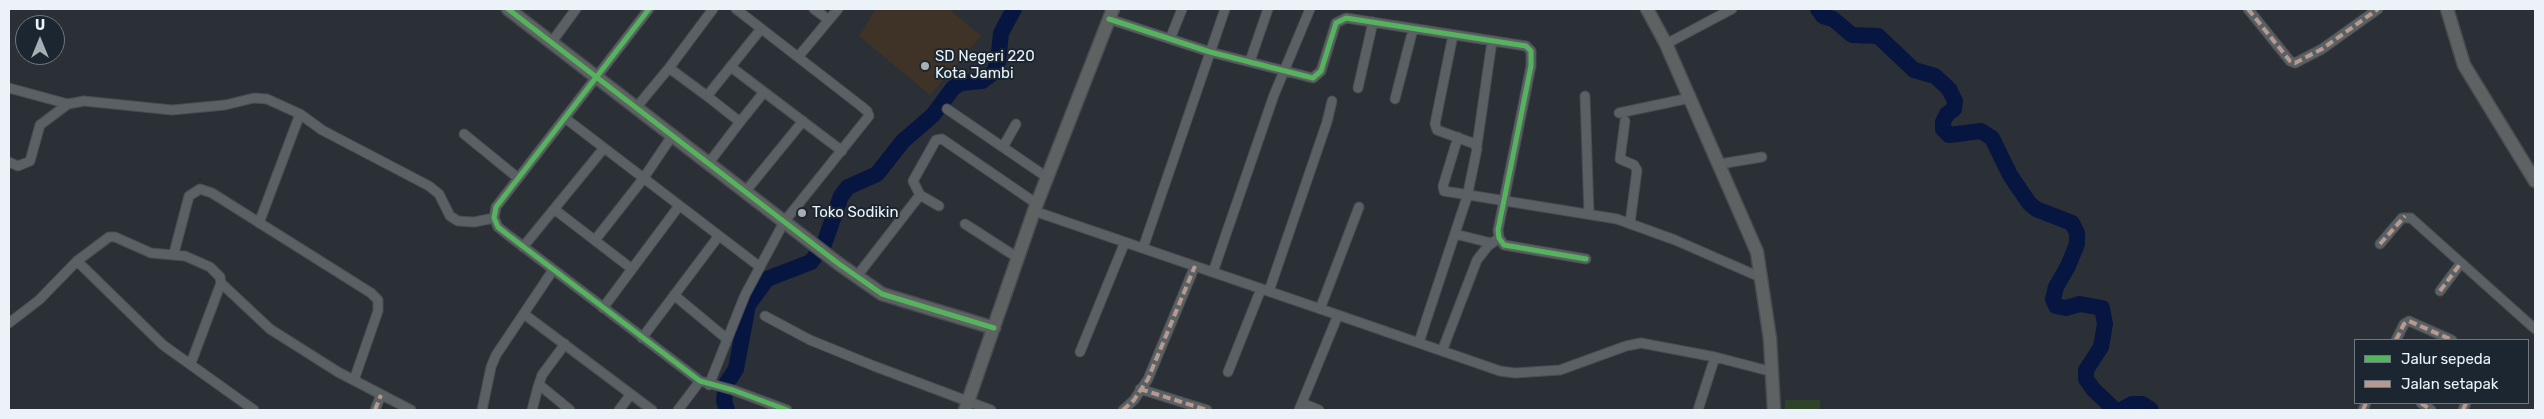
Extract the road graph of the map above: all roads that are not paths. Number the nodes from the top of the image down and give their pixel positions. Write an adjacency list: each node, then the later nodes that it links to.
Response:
1 (508, 9): 25 (street)
2 (576, 9): 25 (street)
3 (649, 9): 33 (street)
4 (713, 9): 31 (street)
5 (736, 9): 20 (street)
6 (814, 9): 18 (street)
7 (838, 9): 18 (street)
8 (1182, 9): 23 (street)
9 (1225, 9): 27 (street)
10 (1268, 9): 29 (street)
11 (1310, 9): 32 (street)
12 (1647, 9): 26 (street)
13 (1732, 9): 26 (street)
14 (2248, 9): 15 (street)
15 (2378, 9)
16 (2447, 9): 66 (street)
17 (1111, 14): 23 (street); 65 (street)
18 (829, 20): 28 (street)
19 (1373, 22): 21 (street); 32 (street); 35 (street)
20 (761, 28): 28 (street); 30 (street)
21 (1413, 28): 22 (street); 40 (street)
22 (1452, 35): 24 (street); 54 (street)
23 (1170, 39): 27 (street)
24 (1492, 41): 55 (street); 70 (street)
25 (550, 43): 33 (street)
26 (1666, 44): 39 (street)
27 (1210, 52): 29 (street); 89 (street)
28 (798, 57): 58 (street)
29 (1250, 62): 32 (street)
30 (731, 67): 36 (street); 37 (street)
31 (669, 68): 37 (street); 43 (street)
32 (1285, 71): 99 (street)
33 (595, 78): 43 (street); 47 (street)
34 (9, 88): 42 (street)
35 (1358, 88)
36 (764, 92): 49 (street); 50 (street)
37 (707, 96): 49 (street)
38 (1585, 96): 76 (street)
39 (1690, 98): 45 (street); 62 (street)
40 (1395, 99)
41 (1332, 101): 103 (street)
42 (68, 104): 46 (street); 60 (street)
43 (635, 109): 53 (street)
44 (947, 109): 56 (street)
45 (1619, 113)
46 (300, 114): 77 (street); 79 (street)
47 (565, 118): 57 (street); 63 (street)
48 (1625, 121): 80 (street)
49 (740, 122): 61 (street)
50 (802, 122): 58 (street); 67 (street)
51 (1016, 124): 56 (street)
52 (464, 134): 63 (street)
53 (672, 136): 61 (street); 64 (street)
54 (1458, 137): 55 (street); 69 (street)
55 (1477, 145): 69 (street)
56 (1003, 147): 65 (street)
57 (604, 148): 64 (street); 75 (street)
58 (842, 151): 78 (street)
59 (1762, 157): 62 (street)
60 (9, 162)
61 (708, 164): 67 (street)
62 (1720, 164): 101 (street)
63 (518, 178): 77 (street)
64 (643, 178): 71 (street); 84 (street)
65 (1048, 178): 74 (street)
66 (2535, 181)
67 (745, 192): 78 (street)
68 (920, 195): 72 (street); 74 (street); 100 (street)
69 (1467, 196): 70 (street); 82 (street)
70 (1504, 202): 76 (street); 85 (street)
71 (679, 206): 83 (street); 97 (street)
72 (939, 206)
73 (1360, 207): 107 (street)
74 (1036, 208): 86 (street); 91 (street)
75 (554, 209): 84 (street); 88 (street)
76 (1589, 214): 80 (street)
77 (494, 218): 88 (street)
78 (784, 222): 96 (street); 100 (street)
79 (259, 223): 90 (street); 126 (street)
80 (1630, 223): 101 (street)
81 (965, 224): 91 (street)
82 (1455, 234): 85 (street); 118 (street)
83 (718, 237): 96 (street); 105 (street)
84 (595, 240): 97 (street)
85 (1495, 241): 92 (street); 120 (street)
86 (1125, 242): 89 (street); 121 (street)
87 (2380, 244): 94 (street)
88 (523, 247): 98 (street)
89 (1143, 248): 95 (street)
90 (174, 253): 93 (street); 102 (street)
91 (1018, 258): 112 (street)
92 (1586, 259)
93 (77, 262): 111 (street); 123 (street)
94 (2461, 263): 104 (street); 113 (street)
95 (1196, 266): 99 (street); 130 (street)
96 (760, 267): 115 (street)
97 (632, 269): 106 (street)
98 (553, 270): 106 (street); 108 (street)
99 (1213, 272): 103 (street)
100 (857, 276): 112 (street)
101 (1762, 278): 125 (street)
102 (221, 283): 123 (street); 126 (street)
103 (1265, 290): 107 (street); 124 (street)
104 (2440, 291)
105 (674, 296): 114 (street); 115 (street)
106 (603, 308): 114 (street)
107 (1320, 309): 109 (street)
108 (524, 314): 119 (street); 139 (street)
109 (1338, 315): 118 (street); 134 (street)
110 (765, 316): 133 (street)
111 (9, 323)
112 (994, 328): 133 (street)
113 (2535, 329)
114 (642, 338): 127 (street)
115 (728, 339): 128 (street)
116 (2396, 339): 117 (street)
117 (2450, 339)
118 (1419, 342): 120 (street)
119 (565, 344): 129 (street); 132 (street)
120 (1442, 351): 122 (street)
121 (1080, 352)
122 (1715, 357): 125 (street); 149 (street)
123 (191, 363): 136 (street)
124 (1228, 372)
125 (1773, 372): 150 (street)
126 (354, 380): 131 (street)
127 (700, 381): 128 (street); 135 (street)
128 (709, 385): 144 (street)
129 (538, 387): 140 (street); 141 (street)
130 (1140, 389): 146 (street); 147 (street)
131 (381, 394): 137 (street); 138 (street)
132 (631, 394): 142 (street); 143 (street)
133 (967, 406): 145 (street)
134 (1301, 407): 148 (street)
135 (684, 408)
136 (254, 410)
137 (375, 410)
138 (411, 410)
139 (482, 410)
140 (532, 410)
141 (570, 410)
142 (619, 410)
143 (652, 410)
144 (787, 410)
145 (991, 410)
146 (1123, 410)
147 (1207, 410)
148 (1319, 410)
149 (1698, 410)
150 (1774, 410)

